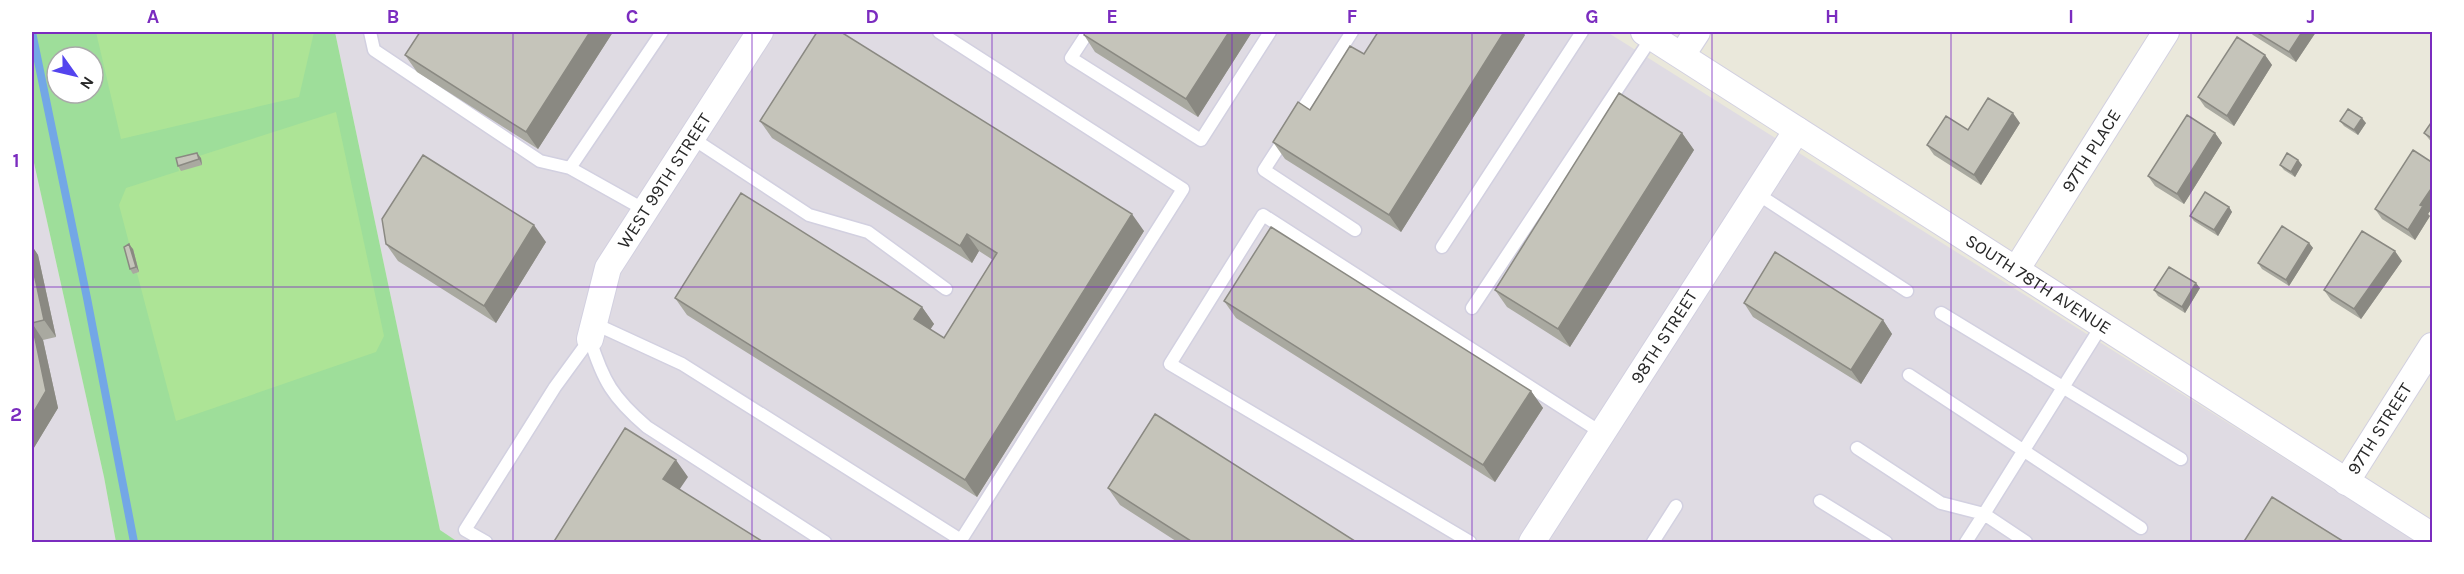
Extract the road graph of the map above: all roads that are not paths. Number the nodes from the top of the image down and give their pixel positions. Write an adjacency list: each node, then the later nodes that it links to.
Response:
1 (370, 32): 15 (lane)
2 (662, 32): 15 (lane)
3 (760, 32): 14 (street, WEST 99TH STREET)
4 (939, 32): 26 (lane)
5 (1088, 32): 6 (lane)
6 (1270, 32)
7 (1352, 32): 18 (lane)
8 (1582, 32): 19 (lane)
9 (1697, 32): 12 (street)
10 (2166, 32): 20 (street, 97TH PLACE)
11 (1648, 34): 12 (street, SOUTH 78TH AVENUE); 23 (lane)
12 (1682, 55): 13 (street, SOUTH 78TH AVENUE)
13 (1797, 130): 16 (street, 98TH STREET); 20 (street, SOUTH 78TH AVENUE)
14 (692, 138): 17 (street, WEST 99TH STREET); 21 (lane)
15 (570, 168): 17 (lane)
16 (1756, 193): 22 (lane); 30 (street, 98TH STREET)
17 (645, 210): 26 (street, WEST 99TH STREET)
18 (1355, 230)
19 (1442, 247)
20 (2016, 270): 25 (street, SOUTH 78TH AVENUE)
21 (946, 289)
22 (1907, 291)
23 (1472, 308)
24 (1941, 313): 29 (lane)
25 (2102, 325): 29 (lane); 34 (street, SOUTH 78TH AVENUE)
26 (592, 331): 40 (lane); 41 (lane)
27 (2433, 346): 34 (street, 97TH STREET)
28 (1909, 375): 32 (lane)
29 (2062, 388): 32 (lane); 33 (lane)
30 (1602, 433): 42 (lane); 43 (street, 98TH STREET)
31 (1857, 448): 37 (lane)
32 (2024, 450): 37 (lane); 38 (lane)
33 (2181, 459)
34 (2346, 482): 39 (street, SOUTH 78TH AVENUE)
35 (1820, 501): 45 (lane)
36 (1676, 506): 44 (lane)
37 (1984, 514): 46 (lane); 47 (lane)
38 (2141, 528)
39 (2433, 536)
40 (486, 543)
41 (825, 543)
42 (1470, 543)
43 (1532, 543)
44 (1653, 543)
45 (1886, 543)
46 (1966, 543)
47 (2026, 543)

